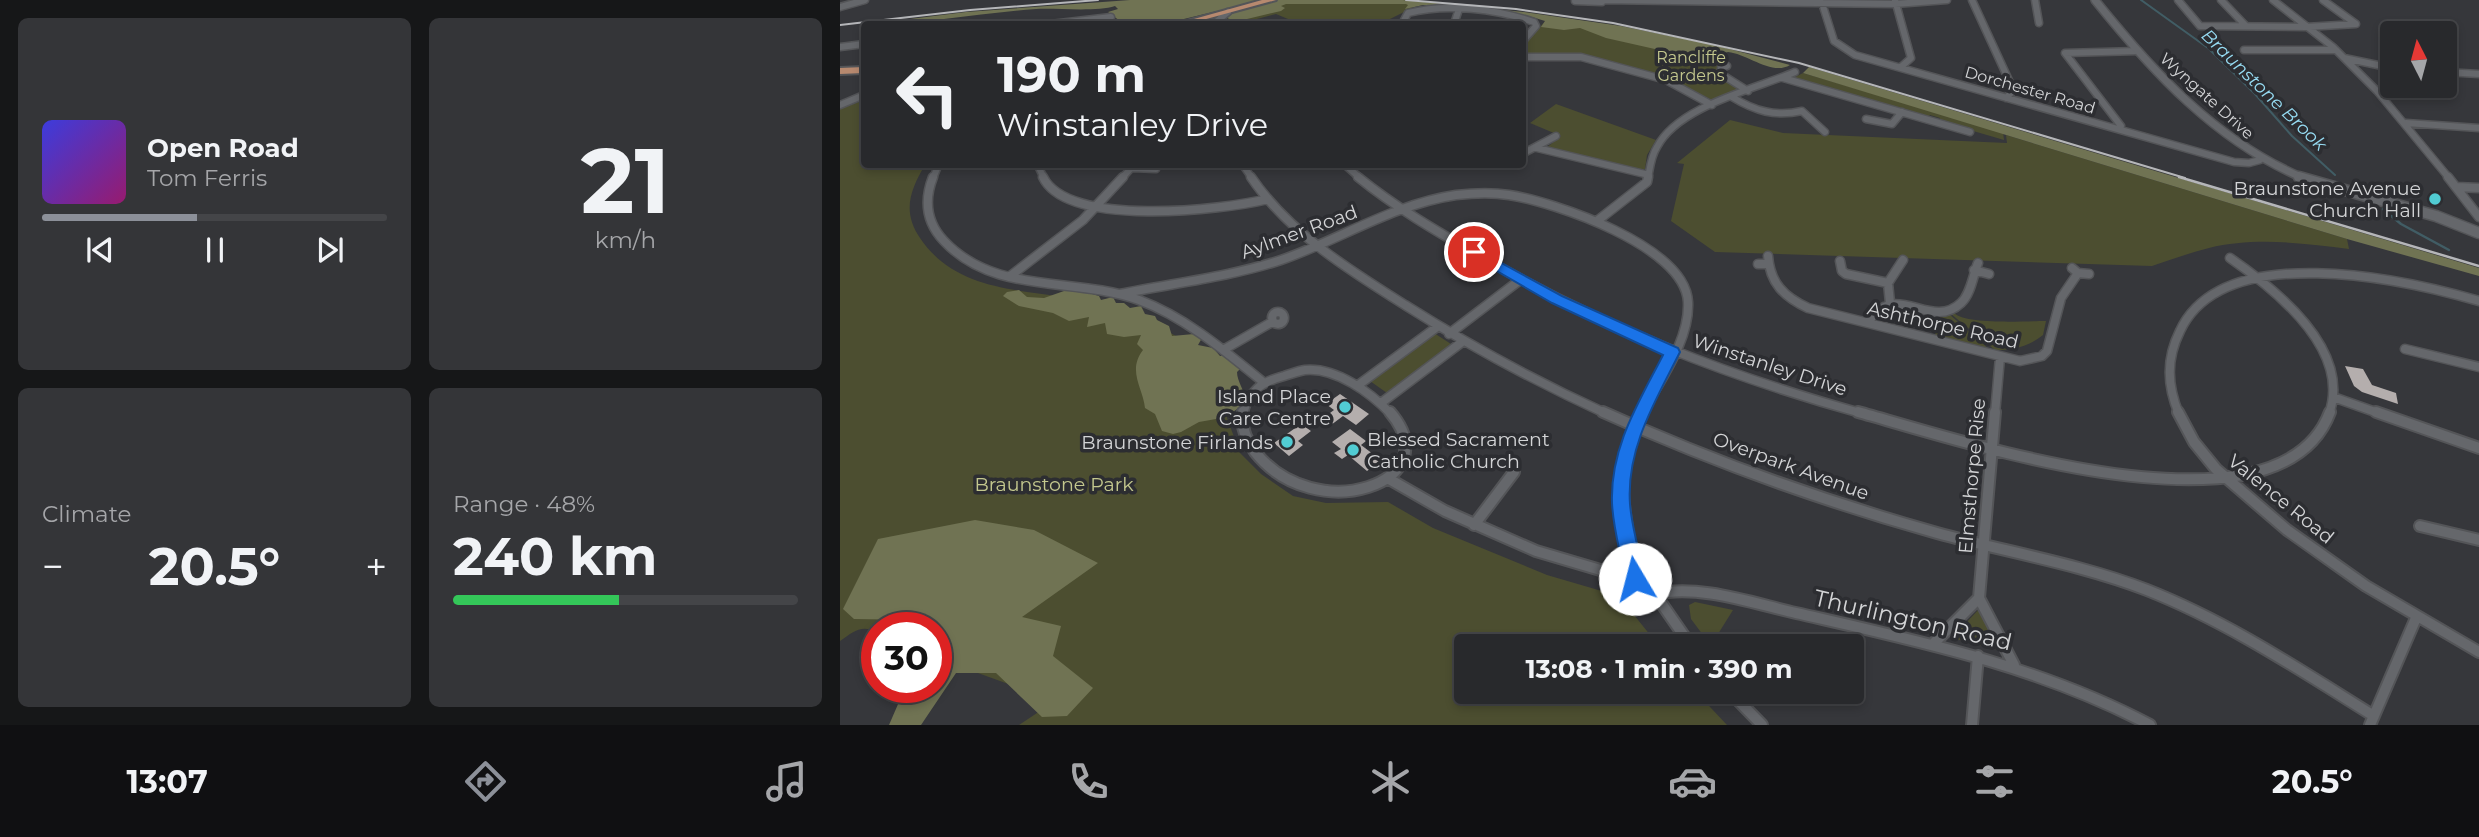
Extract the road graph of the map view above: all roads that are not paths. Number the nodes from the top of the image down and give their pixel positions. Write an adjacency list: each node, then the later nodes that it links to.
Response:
1 (865, 0): 15 (street)
2 (1272, 0): 19 (main road)
3 (1947, 0): 13 (street)
4 (1972, 0): 47 (street)
5 (2035, 0): 22 (street)
6 (2095, 0): 30 (street, Wyngate Drive)
7 (2178, 0): 23 (street)
8 (2221, 0): 23 (street)
9 (2273, 0): 24 (street)
10 (2323, 0): 24 (street)
11 (1575, 1): 12 (street)
12 (1603, 1): 14 (street)
13 (1895, 2): 14 (street); 36 (street)
14 (1822, 3): 36 (street, Dorchester Road)
15 (840, 7)
16 (1459, 9): 20 (street); 21 (street); 25 (street)
17 (1111, 17): 18 (street)
18 (1095, 21)
19 (1213, 21)
20 (1404, 21)
21 (1455, 21)
22 (2039, 23)
23 (2246, 26): 24 (street)
24 (2306, 27): 28 (street)
25 (1526, 37)
26 (861, 44): 27 (street)
27 (840, 47)
28 (2333, 47): 29 (street); 32 (street); 33 (street)
29 (2244, 50)
30 (2138, 51): 56 (street); 61 (street, Wyngate Drive)
31 (1526, 57): 50 (street)
32 (2344, 58): 33 (street); 53 (street)
33 (2362, 61): 35 (street)
34 (1723, 65): 43 (street)
35 (2380, 65)
36 (1901, 68): 47 (street, Dorchester Road)
37 (861, 71): 38 (main road)
38 (840, 72)
39 (1795, 72): 42 (street)
40 (2457, 73): 41 (street)
41 (2479, 74)
42 (1783, 78): 43 (street); 51 (street)
43 (1748, 91): 46 (street)
44 (840, 95): 48 (street)
45 (861, 96): 48 (street)
46 (1732, 97): 50 (street); 55 (street)
47 (2006, 98): 56 (street, Dorchester Road)
48 (852, 100): 49 (street)
49 (840, 105)
50 (1712, 105): 69 (street)
51 (1902, 112): 52 (street); 57 (street)
52 (1866, 119)
53 (2406, 123): 54 (street); 70 (street)
54 (2479, 128)
55 (1825, 129)
56 (2119, 129): 61 (street, Dorchester Road)
57 (1964, 133)
58 (1556, 136): 59 (street)
59 (1537, 148): 60 (street); 69 (street)
60 (1526, 152)
61 (2260, 160): 77 (street, Wyngate Drive)
62 (938, 168): 86 (street)
63 (1038, 168): 73 (street)
64 (1131, 168): 73 (street)
65 (1148, 168): 68 (street)
66 (1245, 168): 72 (street, Overpark Avenue)
67 (1348, 168): 74 (street, Winstanley Drive)
68 (1156, 169)
69 (1648, 175): 76 (street)
70 (2457, 187): 71 (street); 75 (street)
71 (2479, 188)
72 (1268, 199): 73 (street); 79 (street, Overpark Avenue)
73 (1095, 206): 86 (street)
74 (1404, 211): 76 (street, Aylmer Road); 79 (street, Aylmer Road); 88 (street, Winstanley Drive)
75 (2478, 217): 77 (street)
76 (1597, 221): 100 (street, Aylmer Road)
77 (2471, 230): 78 (street, Wyngate Drive)
78 (2479, 242)
79 (1317, 245): 90 (street, Aylmer Road); 95 (street, Overpark Avenue)
80 (2230, 258): 87 (street)
81 (1903, 260): 89 (street)
82 (1839, 261): 89 (street)
83 (1758, 264): 94 (street, Ashthorpe Road)
84 (1989, 274): 92 (street)
85 (2089, 274): 101 (street, Ashthorpe Road)
86 (1009, 277): 90 (street)
87 (2260, 279): 91 (street, Valence Road); 105 (street); 111 (street, Valence Road)
88 (1520, 280): 96 (street); 100 (street, Winstanley Drive)
89 (1888, 283): 92 (street)
90 (1120, 294): 99 (street)
91 (2479, 300)
92 (1889, 303): 94 (street)
93 (1272, 322): 99 (street)
94 (1868, 323): 101 (street, Ashthorpe Road)
95 (1437, 327): 96 (street, Overpark Avenue); 104 (street)
96 (1449, 334): 97 (street, Overpark Avenue)
97 (1462, 342): 106 (street); 107 (street, Overpark Avenue)
98 (2405, 349): 102 (street)
99 (1223, 350): 103 (street)
100 (1672, 352): 107 (street, Aylmer Road); 108 (street, Winstanley Drive)
101 (2000, 357): 108 (street, Elmsthorpe Rise)
102 (2479, 367)
103 (1263, 382): 104 (street); 112 (street)
104 (1357, 386): 106 (street)
105 (2333, 397): 109 (street); 111 (street)
106 (1381, 403): 112 (street)
107 (1634, 427): 116 (street, Overpark Avenue); 117 (street, Aylmer Road)
108 (1992, 448): 111 (street, Winstanley Drive); 116 (street, Elmsthorpe Rise)
109 (2479, 448)
110 (1514, 472): 113 (street)
111 (2228, 478): 120 (street, Valence Road)
112 (1389, 479): 113 (street)
113 (1474, 525): 117 (street)
114 (2420, 526): 115 (street)
115 (2479, 540)
116 (1983, 546): 119 (street, Elmsthorpe Rise); 127 (street, Overpark Avenue)
117 (1635, 579): 118 (street)
118 (1655, 594): 121 (street); 122 (street, Thurlington Road)
119 (1979, 598): 122 (street); 125 (street)
120 (2416, 618): 123 (street, Valence Road); 127 (street)
121 (1683, 634)
122 (1933, 644): 124 (street, Thurlington Road)
123 (2479, 652)
124 (1978, 656): 125 (street, Thurlington Road); 129 (street)
125 (2014, 665): 130 (street, Thurlington Road)
126 (1742, 704): 128 (street)
127 (2372, 721)
128 (1762, 725)
129 (1972, 725)
130 (2150, 725)

